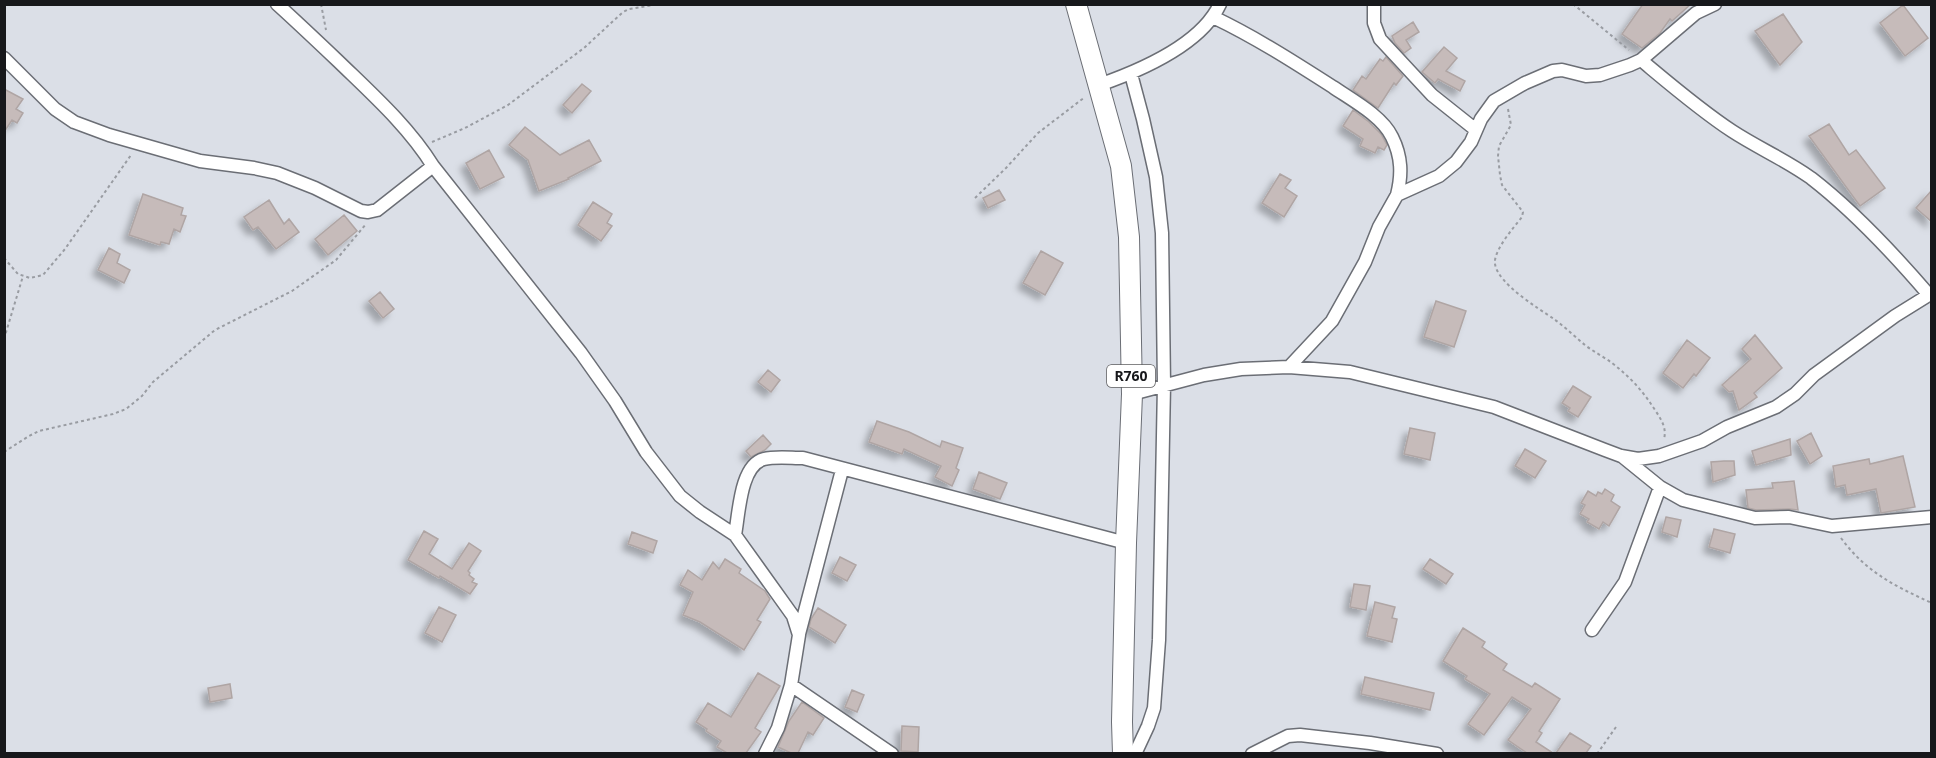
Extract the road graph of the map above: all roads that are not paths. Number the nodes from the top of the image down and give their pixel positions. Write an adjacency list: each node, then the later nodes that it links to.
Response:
1 (277, 4): 12 (street)
2 (1076, 4): 10 (main road, R760)
3 (1220, 4): 6 (street)
4 (1374, 4): 11 (street)
5 (1715, 4): 8 (street)
6 (1213, 17): 9 (street); 13 (street)
7 (4, 58): 12 (street)
8 (1641, 60): 11 (street); 14 (street)
9 (1131, 74): 10 (street); 16 (street)
10 (1099, 85): 17 (main road, R760)
11 (1476, 130): 13 (street)
12 (434, 166): 22 (street)
13 (1397, 195): 15 (street)
14 (1930, 294): 18 (street)
15 (1289, 367): 16 (street); 18 (street)
16 (1164, 385): 17 (street); 30 (street)
17 (1132, 394): 23 (main road, R760)
18 (1621, 456): 20 (street)
19 (842, 470): 22 (street); 23 (street); 25 (street)
20 (1660, 487): 21 (street); 24 (street)
21 (1932, 517)
22 (735, 535): 25 (street)
23 (1126, 543): 29 (main road, R760)
24 (1592, 630)
25 (799, 635): 26 (street)
26 (791, 685): 27 (street); 28 (street)
27 (765, 753)
28 (892, 753)
29 (1123, 753)
30 (1135, 753)
31 (1252, 753): 32 (street)
32 (1437, 753)

